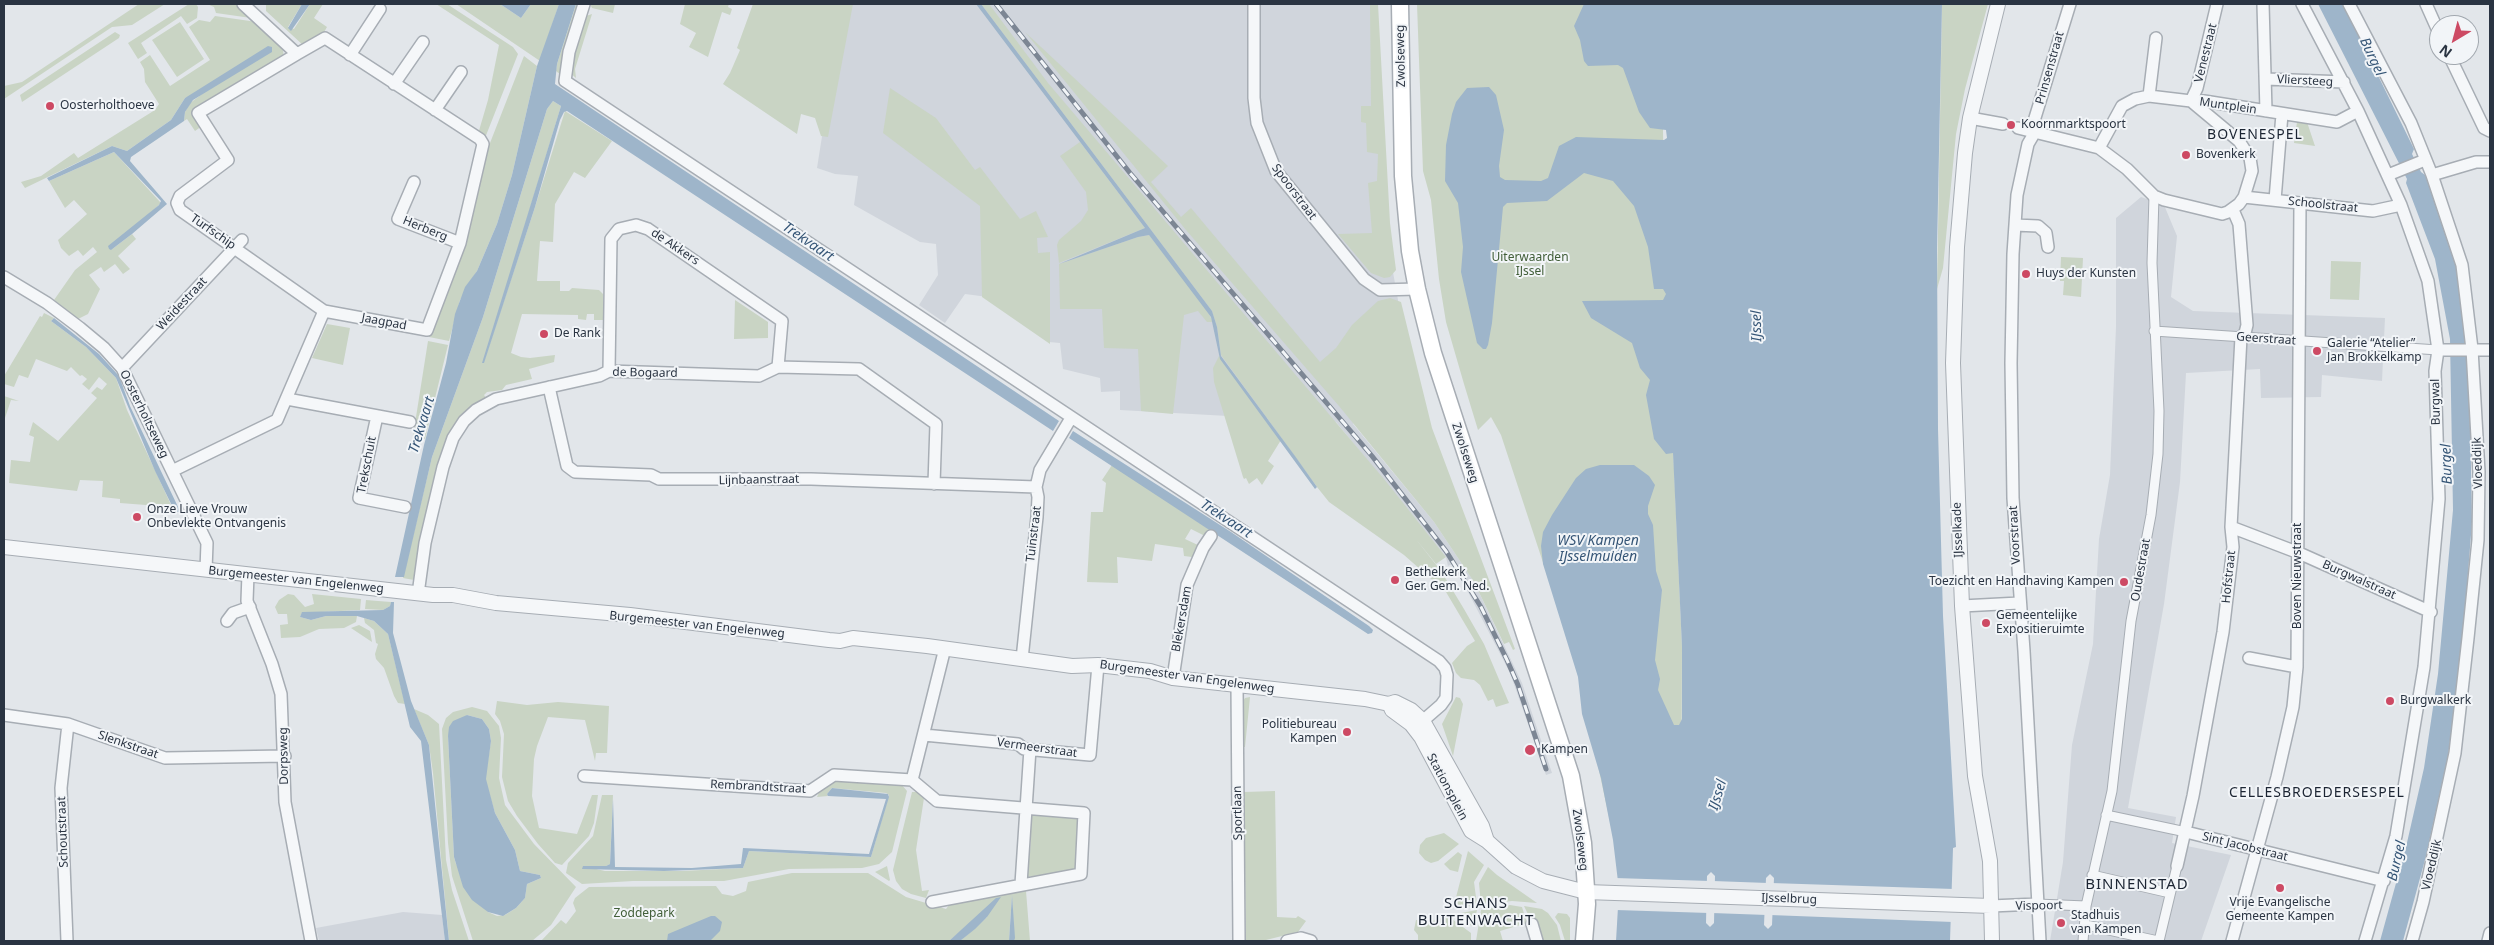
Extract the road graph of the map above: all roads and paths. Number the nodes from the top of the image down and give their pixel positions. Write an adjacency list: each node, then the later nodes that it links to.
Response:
1 (244, 4): 14 (street)
2 (1254, 4): 49 (street, Spoorstraat)
3 (1400, 4): 49 (main road, Zwolseweg)
4 (1998, 4): 27 (street, IJsselkade)
5 (2070, 4): 31 (street, Prinsenstraat)
6 (2217, 4): 22 (street, Venestraat)
7 (2263, 4): 18 (street)
8 (2302, 4): 19 (street, Burgwal)
9 (2349, 4): 33 (street, Vloeddijk)
10 (583, 6): 63 (street)
11 (379, 9): 15 (street)
12 (2156, 38): 21 (street)
13 (423, 42): 20 (street)
14 (297, 54): 15 (street, Jaagpad); 46 (street, Turfschip)
15 (350, 55): 20 (street, Jaagpad)
16 (2454, 65): 30 (street)
17 (461, 72): 23 (street)
18 (2266, 79): 19 (street, Vliersteeg); 24 (street)
19 (2344, 82): 25 (street, Burgwal)
20 (394, 84): 23 (street, Jaagpad)
21 (2149, 96): 22 (street); 32 (street)
22 (2191, 101): 24 (street, Muntplein); 39 (street, Muntplein)
23 (434, 110): 45 (street, Jaagpad)
24 (2266, 111): 26 (street, Muntplein)
25 (2358, 111): 26 (street, Muntplein); 35 (street, Burgwal)
26 (2282, 114): 40 (street)
27 (1970, 118): 28 (street); 77 (street, IJsselkade)
28 (2003, 124)
29 (2018, 128): 31 (street)
30 (2490, 131)
31 (2035, 132): 32 (street); 44 (street, Voorstraat)
32 (2100, 148): 38 (street)
33 (2422, 161): 35 (street); 36 (street, Vloeddijk)
34 (2490, 162): 36 (street)
35 (2393, 173): 42 (street, Burgwal)
36 (2432, 175): 54 (street, Vloeddijk)
37 (414, 182): 45 (street, Herberg)
38 (2154, 196): 43 (street); 51 (street, Oudestraat)
39 (2244, 197): 40 (street, Schoolstraat); 43 (street, Muntplein)
40 (2275, 200): 41 (street, Schoolstraat)
41 (2300, 202): 42 (street, Schoolstraat); 53 (street, Boven Nieuwstraat)
42 (2401, 205): 55 (street, Burgwal)
43 (2233, 210): 52 (street, Hofstraat)
44 (2015, 225): 47 (street); 76 (street, Voorstraat)
45 (460, 243): 50 (street, Jaagpad)
46 (239, 244): 50 (street, Turfschip); 58 (street, Weidestraat)
47 (2048, 247)
48 (4, 277): 58 (street, Oosterholtseweg)
49 (1417, 289): 104 (main road, Zwolseweg)
50 (324, 311): 61 (street)
51 (2154, 331): 52 (street, Geerstraat); 97 (street, Oudestraat)
52 (2241, 337): 53 (street, Geerstraat); 69 (street, Hofstraat)
53 (2299, 341): 55 (street, Geerstraat); 72 (street, Boven Nieuwstraat)
54 (2471, 349): 55 (street); 56 (street); 126 (street, Vloeddijk)
55 (2441, 350): 79 (street, Burgwal)
56 (2490, 350)
57 (778, 367): 59 (street, de Bogaard); 59 (street, de Akkers); 66 (street, de Bogaard)
58 (122, 368): 65 (street, Oosterholtseweg)
59 (609, 371): 60 (street, de Bogaard)
60 (550, 387): 66 (street, Lijnbaanstraat); 75 (street, de Bogaard)
61 (286, 399): 62 (street); 65 (street)
62 (376, 416): 64 (street); 68 (street, Trekschuit)
63 (1071, 418): 67 (street, Tuinstraat); 90 (street)
64 (410, 422)
65 (172, 471): 73 (street, Oosterholtseweg)
66 (934, 484): 67 (street, Lijnbaanstraat)
67 (1036, 487): 83 (street, Tuinstraat)
68 (405, 507)
69 (2231, 527): 72 (street, Burgwalstraat); 98 (street, Hofstraat)
70 (1212, 536): 86 (street, Blekersdam)
71 (4, 547): 73 (street, Burgemeester van Engelenweg)
72 (2299, 553): 79 (street, Burgwalstraat); 84 (street, Boven Nieuwstraat)
73 (206, 570): 74 (street, Burgemeester van Engelenweg)
74 (248, 574): 75 (street, Burgemeester van Engelenweg); 78 (street, Dorpsweg)
75 (418, 594): 81 (street, Burgemeester van Engelenweg)
76 (2019, 603): 77 (street); 107 (street, Voorstraat)
77 (1962, 606): 108 (street, IJsselkade)
78 (250, 607): 80 (street); 93 (street, Dorpsweg)
79 (2431, 612): 102 (street, Burgwal)
80 (226, 622)
81 (945, 648): 83 (street, Burgemeester van Engelenweg); 91 (street)
82 (2249, 658): 84 (street)
83 (1022, 659): 85 (street, Burgemeester van Engelenweg)
84 (2298, 667): 99 (street, Boven Nieuwstraat)
85 (1098, 671): 86 (street, Burgemeester van Engelenweg); 92 (street, Vermeerstraat)
86 (1173, 678): 87 (street, Burgemeester van Engelenweg)
87 (1237, 685): 90 (street, Burgemeester van Engelenweg); 115 (street, Sportlaan)
88 (4, 715): 89 (street, Slenkstraat)
89 (68, 724): 93 (street, Slenkstraat); 113 (street, Schoutstraat)
90 (1419, 725): 104 (street, Stationsplein)
91 (924, 735): 92 (street, Vermeerstraat); 95 (street)
92 (1030, 749): 96 (street)
93 (285, 756): 114 (street, Dorpsweg)
94 (584, 776): 95 (street, Rembrandtstraat)
95 (912, 780): 96 (street)
96 (1025, 808): 103 (street); 103 (street)
97 (2106, 815): 98 (street, Sint Jacobstraat); 101 (street, Oudestraat)
98 (2186, 832): 99 (street, Sint Jacobstraat); 100 (street, Hofstraat)
99 (2258, 850): 102 (street, Sint Jacobstraat); 124 (street, Boven Nieuwstraat)
100 (2176, 866): 105 (street, Hofstraat)
101 (2092, 875): 105 (street); 109 (street, Oudestraat)
102 (2384, 880): 125 (street, Burgwal)
103 (1021, 884): 106 (street)
104 (1586, 892): 108 (street, IJsselbrug); 119 (main road, Zwolseweg)
105 (2170, 893): 123 (street, Hofstraat)
106 (932, 902)
107 (2037, 904): 108 (street, Vispoort); 109 (street, Vispoort); 121 (street, Voorstraat)
108 (1991, 906): 120 (street, IJsselkade)
109 (2086, 906): 111 (street, Oudestraat)
110 (1532, 924): 118 (street)
111 (2086, 925): 122 (street, Oudestraat); 123 (street)
112 (2490, 933): 127 (street)
113 (67, 941)
114 (311, 941)
115 (1239, 941)
116 (1287, 941): 117 (street)
117 (1311, 941)
118 (1537, 941)
119 (1584, 941)
120 (1992, 941)
121 (2040, 941)
122 (2083, 941)
123 (2158, 941)
124 (2232, 941)
125 (2365, 941)
126 (2412, 941)
127 (2488, 941)

